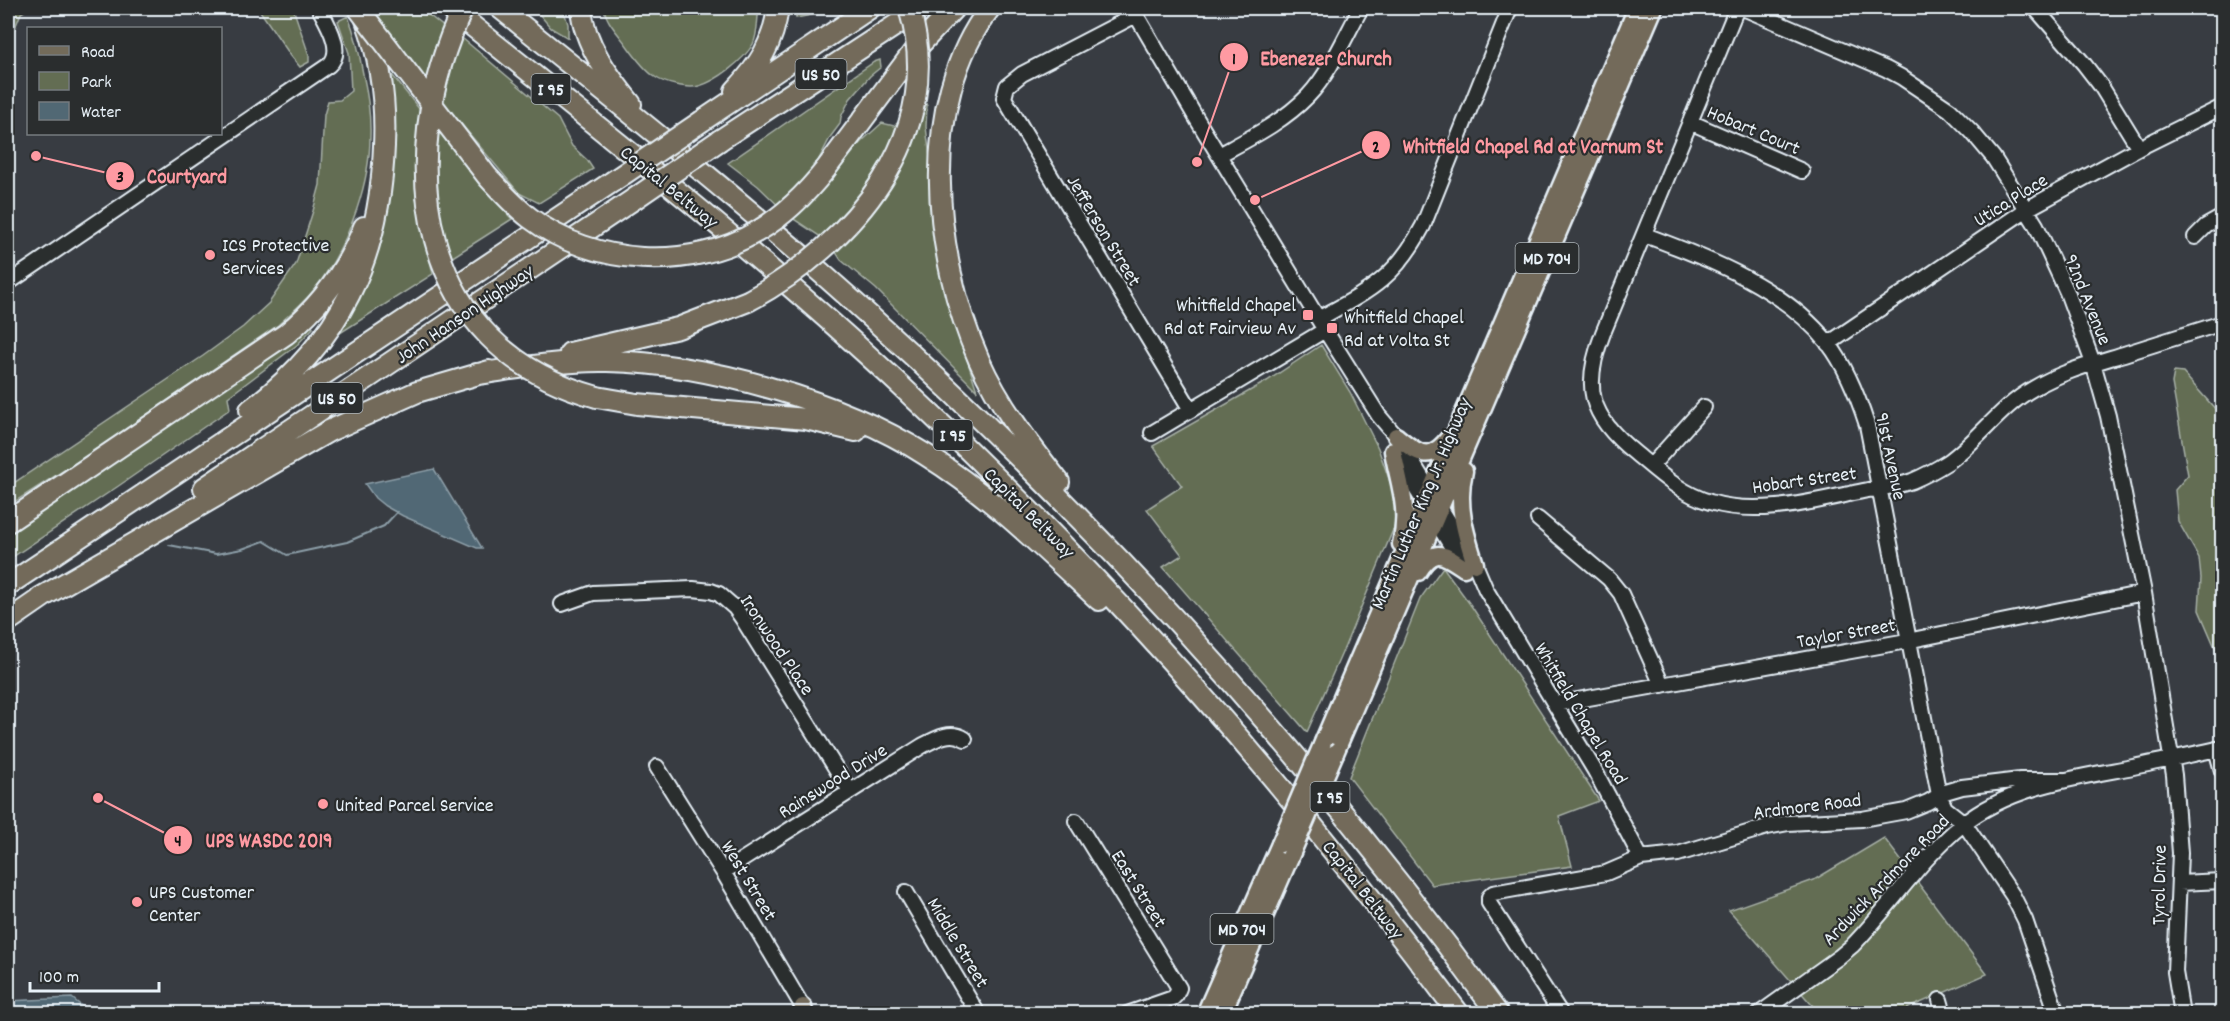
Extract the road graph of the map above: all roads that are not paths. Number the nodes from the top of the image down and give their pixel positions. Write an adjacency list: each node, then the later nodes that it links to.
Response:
1 (319, 8): 33 (street)
2 (359, 8): 11 (highway, bridge); 25 (highway)
3 (450, 8): 63 (highway, Capital Beltway / I 95)
4 (463, 8): 47 (highway, bridge)
5 (500, 8): 24 (highway, Capital Beltway / I 95)
6 (581, 8): 24 (highway)
7 (778, 8): 22 (highway)
8 (870, 8): 22 (highway, John Hanson Highway / US 50)
9 (909, 8): 38 (highway, bridge)
10 (922, 8): 57 (highway, John Hanson Highway / US 50, bridge)
11 (954, 8)
12 (990, 8): 52 (highway)
13 (1361, 8): 27 (street)
14 (1510, 8): 35 (street)
15 (1637, 8): 42 (main road, Martin Luther King Jr. Highway / MD 704)
16 (1654, 8): 41 (main road, Martin Luther King Jr. Highway / MD 704)
17 (1737, 8): 23 (street, Hobart Street)
18 (1743, 8): 29 (street, 92nd Avenue)
19 (2035, 8): 26 (street)
20 (1134, 11): 27 (street, Whitfield Chapel Road); 40 (street, Jefferson Street)
21 (2223, 107): 26 (street, Utica Place)
22 (702, 121): 51 (highway, John Hanson Highway / US 50, bridge)
23 (1689, 122): 28 (street, Hobart Court); 31 (street, Hobart Street)
24 (663, 140): 52 (highway, Capital Beltway / I 95)
25 (384, 143): 50 (highway); 51 (highway)
26 (2139, 148): 29 (street, Utica Place)
27 (1219, 155): 35 (street, Whitfield Chapel Road)
28 (1802, 171)
29 (2027, 209): 36 (street, Utica Place); 37 (street, 92nd Avenue)
30 (2223, 217): 32 (street)
31 (1645, 235): 36 (street, 91st Avenue); 45 (street, Hobart Street)
32 (2195, 237)
33 (8, 283)
34 (2223, 323): 37 (street, Hobart Street)
35 (1321, 325): 40 (street); 44 (street, Whitfield Chapel Road)
36 (1828, 344): 46 (street, 91st Avenue)
37 (2093, 363): 46 (street, Hobart Street); 56 (street, 92nd Avenue)
38 (477, 374): 47 (highway); 57 (highway)
39 (1704, 407): 45 (street)
40 (1191, 410): 43 (street)
41 (1475, 428): 48 (main road, Martin Luther King Jr. Highway / MD 704); 53 (main road)
42 (1456, 430): 44 (main road); 48 (main road, Martin Luther King Jr. Highway / MD 704)
43 (1152, 433)
44 (1394, 444): 48 (street, Whitfield Chapel Road); 55 (main road)
45 (1651, 466): 46 (street, Hobart Street)
46 (1879, 488): 60 (street, 91st Avenue)
47 (977, 490): 63 (highway)
48 (1433, 506): 53 (street, Whitfield Chapel Road); 55 (main road, Martin Luther King Jr. Highway / MD 704)
49 (1538, 519): 61 (street)
50 (8, 522)
51 (98, 525): 54 (highway, John Hanson Highway / US 50)
52 (1091, 529): 85 (highway, Capital Beltway / I 95)
53 (1470, 566): 55 (main road); 62 (street, Whitfield Chapel Road)
54 (8, 585)
55 (1397, 589): 82 (main road, Martin Luther King Jr. Highway / MD 704, bridge); 83 (main road, Martin Luther King Jr. Highway / MD 704, bridge)
56 (2144, 593): 60 (street, Taylor Street); 66 (street, 92nd Avenue)
57 (40, 598): 59 (highway, John Hanson Highway / US 50)
58 (562, 604): 70 (street, Ironwood Place)
59 (8, 621)
60 (1907, 641): 61 (street, Taylor Street); 71 (street, 91st Avenue)
61 (1662, 685): 62 (street, Taylor Street)
62 (1555, 704): 74 (street, Whitfield Chapel Road)
63 (1228, 724): 84 (highway, Capital Beltway / I 95)
64 (965, 739): 70 (street, Rainswood Drive)
65 (2220, 748): 66 (street, Ardwick Ardmore Road); 68 (street)
66 (2172, 758): 69 (street, Ardwick Ardmore Road); 77 (street, Tyrol Drive)
67 (657, 767): 75 (street, West Street)
68 (2222, 769)
69 (2063, 780): 71 (street, Ardmore Road); 73 (street, Ardwick Ardmore Road)
70 (850, 791): 75 (street, Rainswood Drive)
71 (1939, 795): 73 (street); 74 (street, Ardmore Road)
72 (1076, 821): 81 (street, East Street)
73 (1964, 823): 87 (street, Ardwick Ardmore Road); 88 (street)
74 (1641, 858): 86 (street, Ardmore Road)
75 (723, 872): 79 (street, West Street)
76 (2223, 881): 77 (street)
77 (2179, 883): 89 (street, Tyrol Drive)
78 (906, 892): 80 (street, Middle Street)
79 (804, 1011)
80 (978, 1014)
81 (1127, 1014)
82 (1205, 1014)
83 (1222, 1014)
84 (1459, 1014)
85 (1498, 1014)
86 (1561, 1014)
87 (1759, 1014)
88 (2057, 1014)
89 (2182, 1014)

